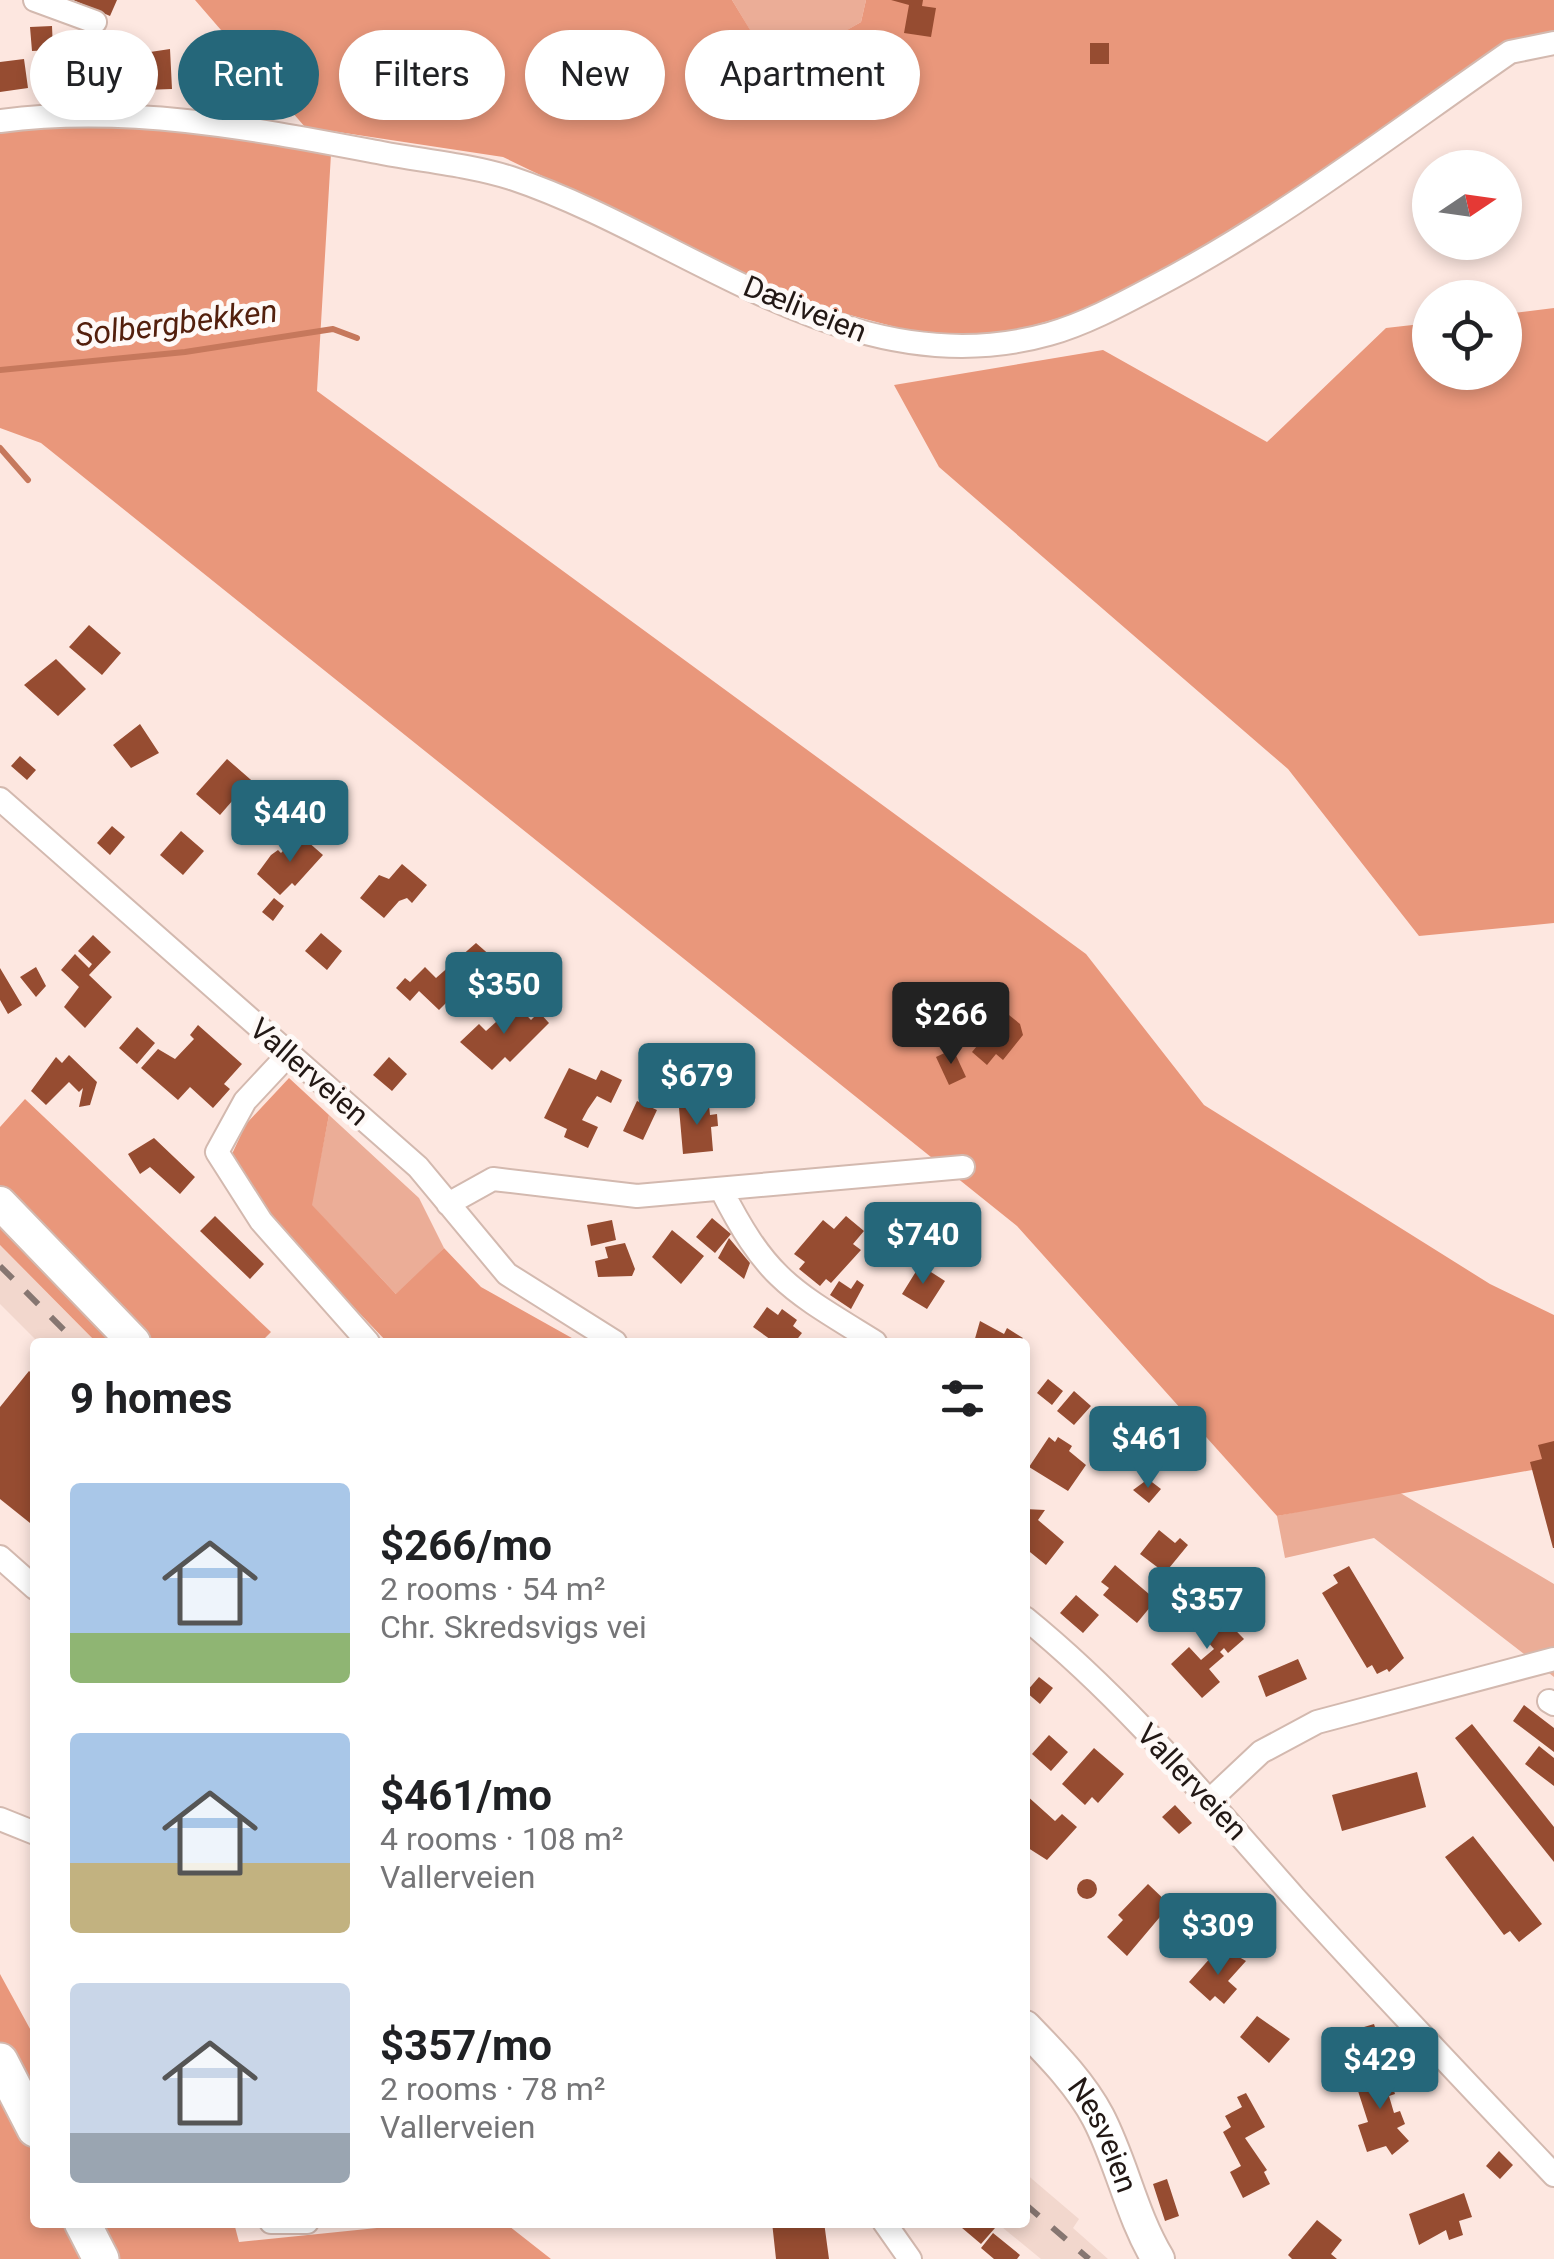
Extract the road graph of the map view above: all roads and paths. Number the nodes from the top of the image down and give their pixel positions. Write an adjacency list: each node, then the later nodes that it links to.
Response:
1 (35, 0): 2 (street)
2 (95, 22)
3 (1554, 43): 4 (street, Dæliveien)
4 (0, 121)
5 (0, 800): 6 (street, Vallerveien)
6 (287, 1056): 10 (street, Vallerveien); 12 (street)
7 (963, 1167): 8 (street)
8 (721, 1189): 10 (street); 14 (street)
9 (0, 1203): 11 (street)
10 (448, 1204): 13 (street, Vallerveien)
11 (130, 1338)
12 (364, 1338)
13 (609, 1338)
14 (868, 1338)
15 (0, 1558): 16 (street)
16 (30, 1584)
17 (1030, 1623): 19 (street, Vallerveien)
18 (1554, 1659): 19 (street)
19 (1211, 1799): 25 (street, Vallerveien)
20 (0, 1818): 21 (street)
21 (30, 1831)
22 (1030, 2033): 30 (street, Nesveien)
23 (0, 2061): 24 (main road)
24 (30, 2120)
25 (1554, 2175)
26 (85, 2228): 28 (main road)
27 (888, 2228): 29 (street)
28 (101, 2259)
29 (910, 2259)
30 (1158, 2259)

